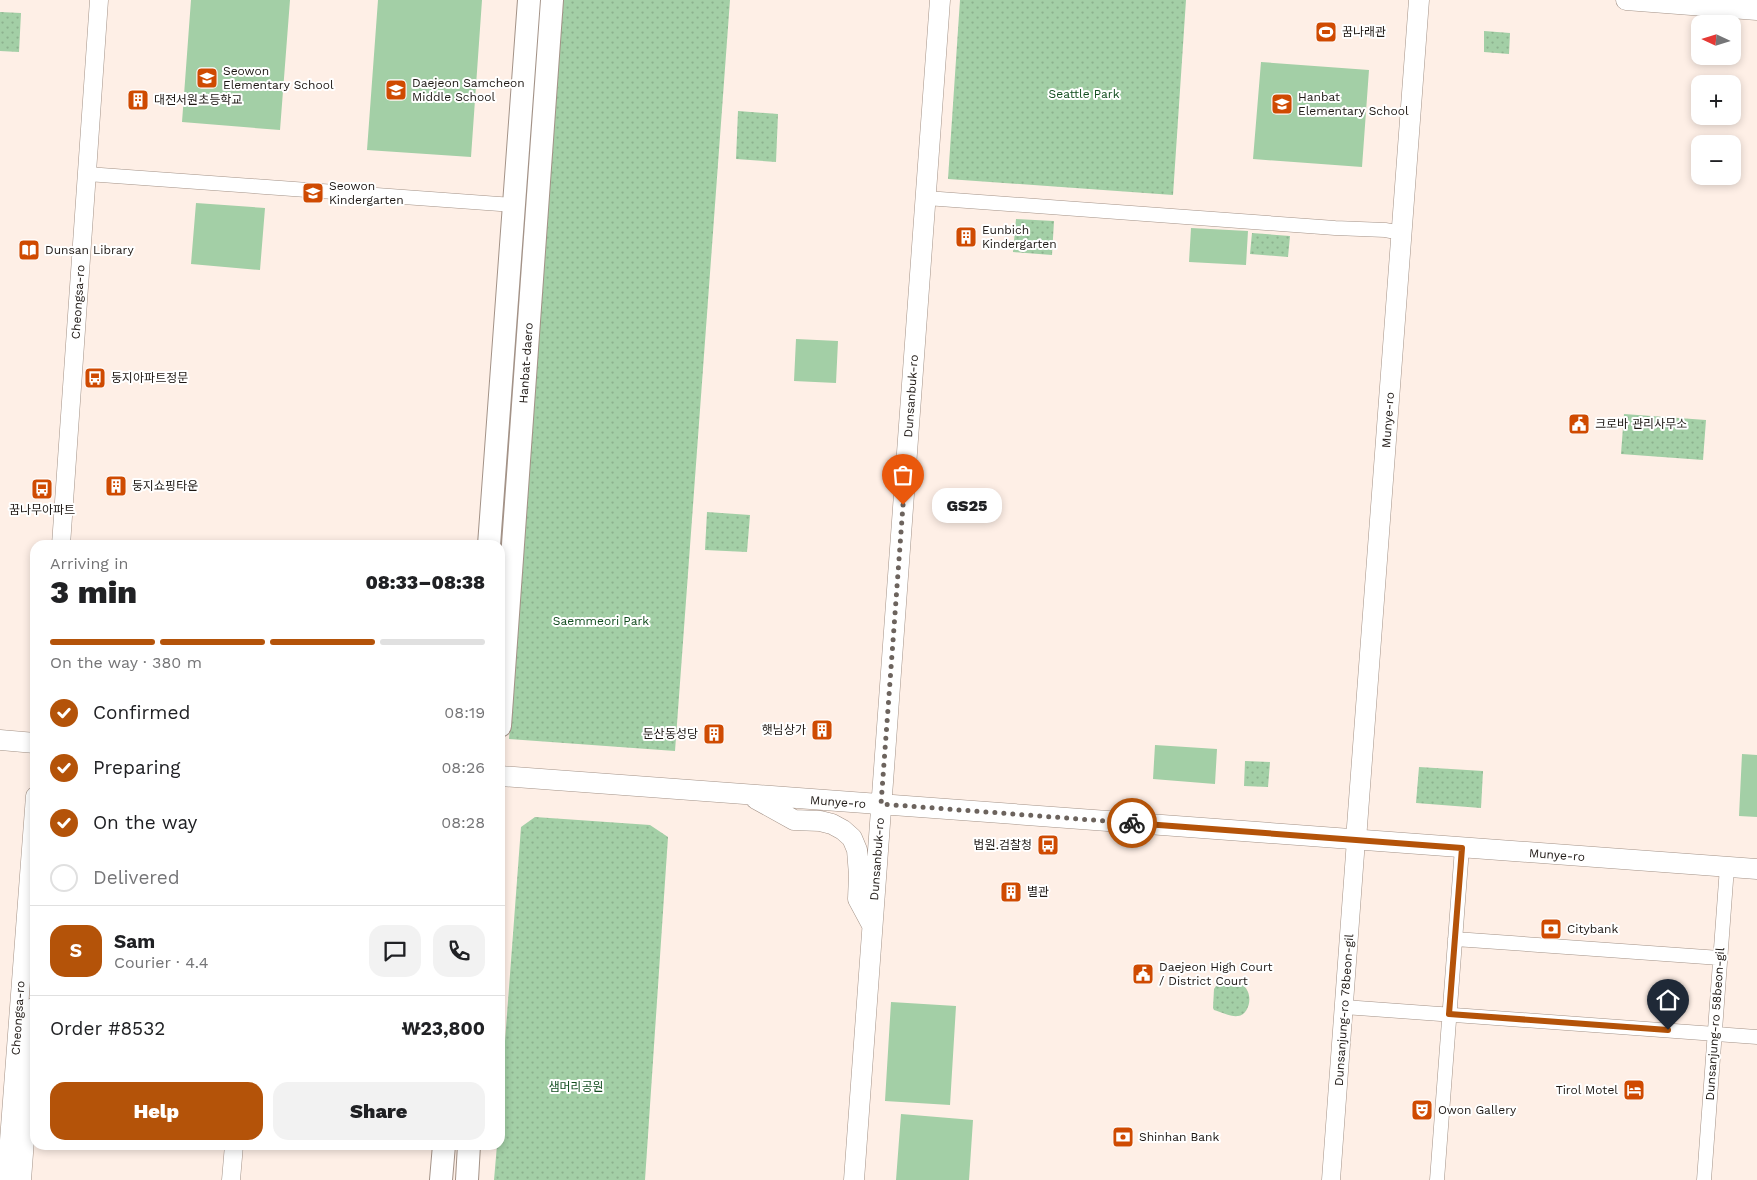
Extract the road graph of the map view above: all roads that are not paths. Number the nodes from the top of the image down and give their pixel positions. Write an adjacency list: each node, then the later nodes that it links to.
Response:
1 (99, 0): 9 (street, Cheongsa-ro)
2 (528, 0): 11 (main road, Hanbat-daero)
3 (552, 0): 15 (main road, Hanbat-daero)
4 (940, 0): 10 (main road, Dunsanbuk-ro)
5 (1419, 0): 12 (main road, Munye-ro)
6 (1626, 0): 7 (main road)
7 (1674, 2): 8 (main road)
8 (1757, 10)
9 (87, 174): 11 (street); 13 (street, Cheongsa-ro)
10 (926, 198): 12 (street); 20 (main road, Dunsanbuk-ro)
11 (514, 205): 14 (main road, Hanbat-daero)
12 (1402, 233): 21 (main road, Munye-ro)
13 (61, 540)
14 (489, 540)
15 (505, 656)
16 (0, 740): 17 (main road)
17 (30, 743)
18 (505, 776): 19 (main road, Munye-ro)
19 (750, 796): 20 (main road, Munye-ro); 26 (main road)
20 (881, 804): 21 (main road, Munye-ro); 26 (main road, Dunsanbuk-ro)
21 (1356, 840): 22 (main road, Munye-ro); 29 (street, Dunsanjung-ro 78beon-gil)
22 (1462, 848): 23 (main road, Munye-ro); 27 (street)
23 (1727, 867): 24 (main road, Munye-ro); 28 (street, Dunsanjung-ro 58beon-gil)
24 (1757, 870)
25 (30, 902): 34 (street, Cheongsa-ro)
26 (872, 925): 47 (main road, Dunsanbuk-ro)
27 (1455, 939): 28 (street); 30 (street)
28 (1720, 958): 31 (street, Dunsanjung-ro 58beon-gil)
29 (1344, 1007): 30 (street); 48 (street, Dunsanjung-ro 78beon-gil)
30 (1449, 1014): 31 (street); 49 (street)
31 (1715, 1034): 32 (street); 50 (street, Dunsanjung-ro 58beon-gil)
32 (1757, 1037)
33 (30, 1058): 34 (street, Cheongsa-ro)
34 (22, 1072): 35 (street); 36 (street); 41 (street, Cheongsa-ro); 42 (street, Cheongsa-ro)
35 (0, 1122)
36 (30, 1122)
37 (35, 1150): 43 (street)
38 (234, 1150): 44 (street)
39 (444, 1150): 45 (main road)
40 (470, 1150): 46 (main road)
41 (6, 1180)
42 (22, 1180)
43 (33, 1180)
44 (232, 1180)
45 (441, 1180)
46 (467, 1180)
47 (854, 1180)
48 (1331, 1180)
49 (1437, 1180)
50 (1704, 1180)

